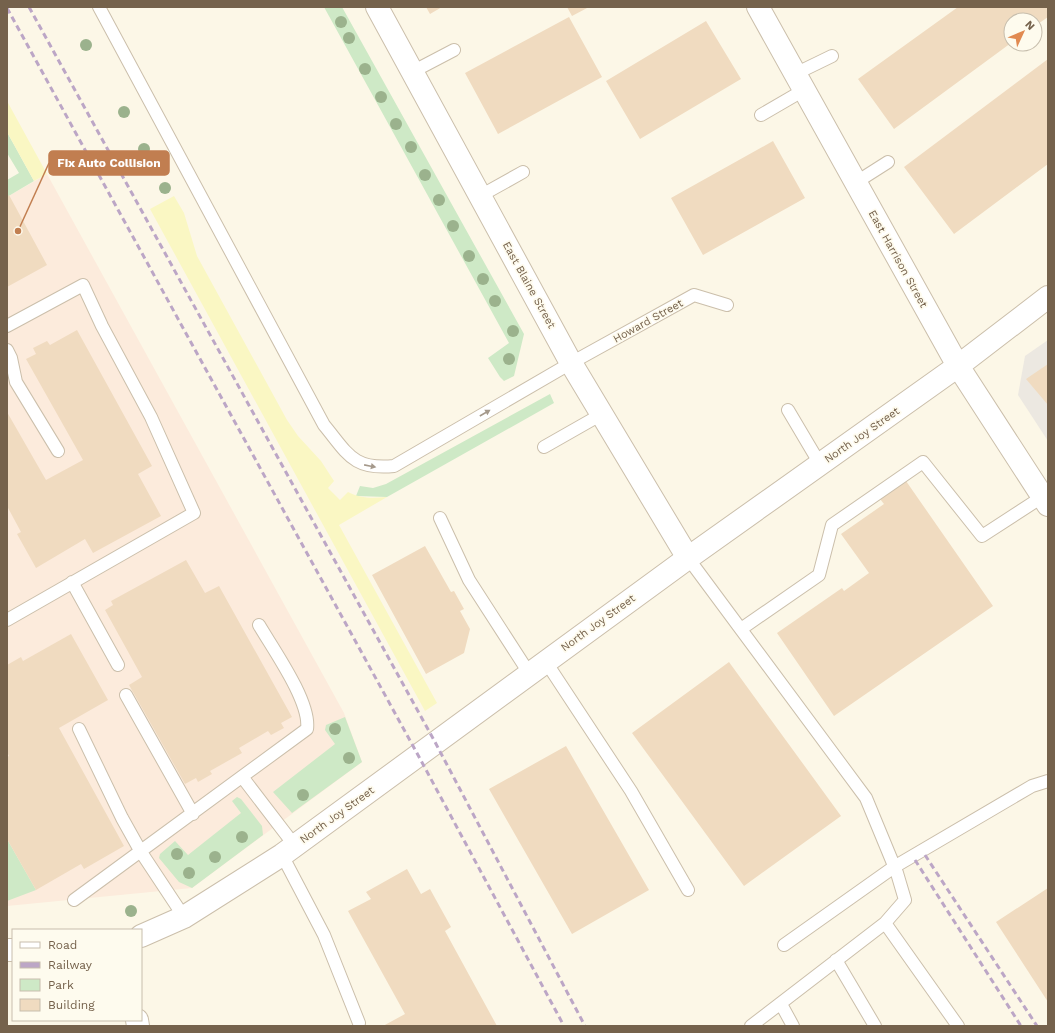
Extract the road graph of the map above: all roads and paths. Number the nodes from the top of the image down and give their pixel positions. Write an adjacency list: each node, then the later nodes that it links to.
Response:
1 (99, 7): 17 (lane, Howard Street, one-way to 17)
2 (377, 7): 6 (street, East Blaine Street)
3 (758, 7): 7 (street, East Harrison Street)
4 (454, 50): 6 (lane)
5 (832, 56): 7 (lane)
6 (412, 72): 12 (street, East Blaine Street)
7 (799, 82): 8 (lane); 11 (street, East Harrison Street)
8 (761, 115)
9 (888, 162): 11 (lane)
10 (524, 172): 12 (lane)
11 (855, 183): 18 (street, East Harrison Street)
12 (480, 196): 17 (street, East Blaine Street)
13 (1048, 297): 18 (street, North Joy Street)
14 (727, 306): 17 (lane, Howard Street)
15 (7, 326): 27 (lane)
16 (7, 350): 22 (lane)
17 (571, 362): 20 (street, East Blaine Street)
18 (958, 366): 23 (street, North Joy Street); 24 (street, East Harrison Street)
19 (788, 410): 23 (lane)
20 (602, 414): 21 (lane); 26 (street, East Blaine Street)
21 (544, 448)
22 (58, 451)
23 (820, 464): 26 (street, North Joy Street)
24 (1045, 501): 30 (lane)
25 (440, 518): 32 (lane)
26 (688, 558): 30 (lane); 32 (street, North Joy Street)
27 (72, 582): 28 (lane); 31 (lane)
28 (7, 620)
29 (259, 624): 35 (lane)
30 (741, 629): 40 (lane)
31 (118, 665)
32 (538, 668): 38 (street, North Joy Street); 41 (lane)
33 (126, 695): 37 (lane)
34 (80, 729): 39 (lane)
35 (243, 778): 37 (lane); 38 (lane)
36 (1048, 781): 40 (lane)
37 (193, 814): 39 (lane)
38 (289, 851): 43 (street, North Joy Street); 49 (lane)
39 (141, 852): 42 (lane); 43 (lane)
40 (894, 867): 44 (lane); 46 (lane)
41 (688, 890)
42 (74, 900)
43 (184, 917): 45 (street, North Joy Street)
44 (885, 923): 47 (lane); 53 (lane)
45 (142, 936)
46 (784, 945)
47 (836, 960): 48 (lane); 52 (lane)
48 (780, 1004): 50 (lane); 51 (lane)
49 (359, 1023)
50 (751, 1026)
51 (793, 1026)
52 (875, 1026)
53 (958, 1026)

